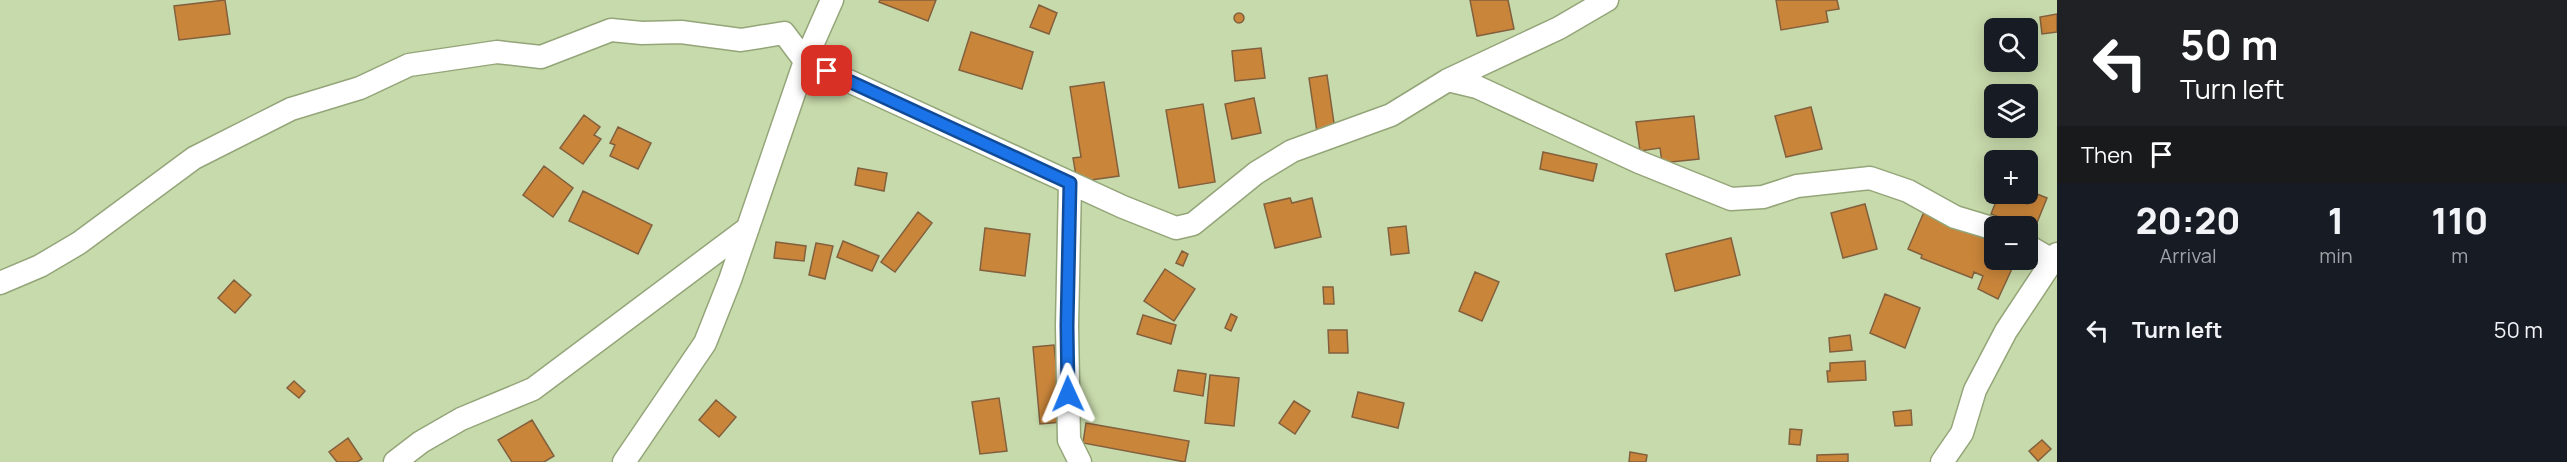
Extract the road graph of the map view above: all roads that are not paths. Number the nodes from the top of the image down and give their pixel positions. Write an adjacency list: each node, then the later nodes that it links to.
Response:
1 (832, 0): 3 (street)
2 (1607, 0): 4 (street)
3 (806, 61): 5 (street); 7 (street); 10 (street)
4 (1448, 80): 5 (street); 6 (street)
5 (1070, 183): 13 (street)
6 (1984, 226)
7 (748, 228): 11 (street); 12 (street)
8 (2038, 251): 9 (street)
9 (2056, 259): 14 (street)
10 (0, 283)
11 (395, 462)
12 (624, 462)
13 (1080, 462)
14 (1942, 462)

